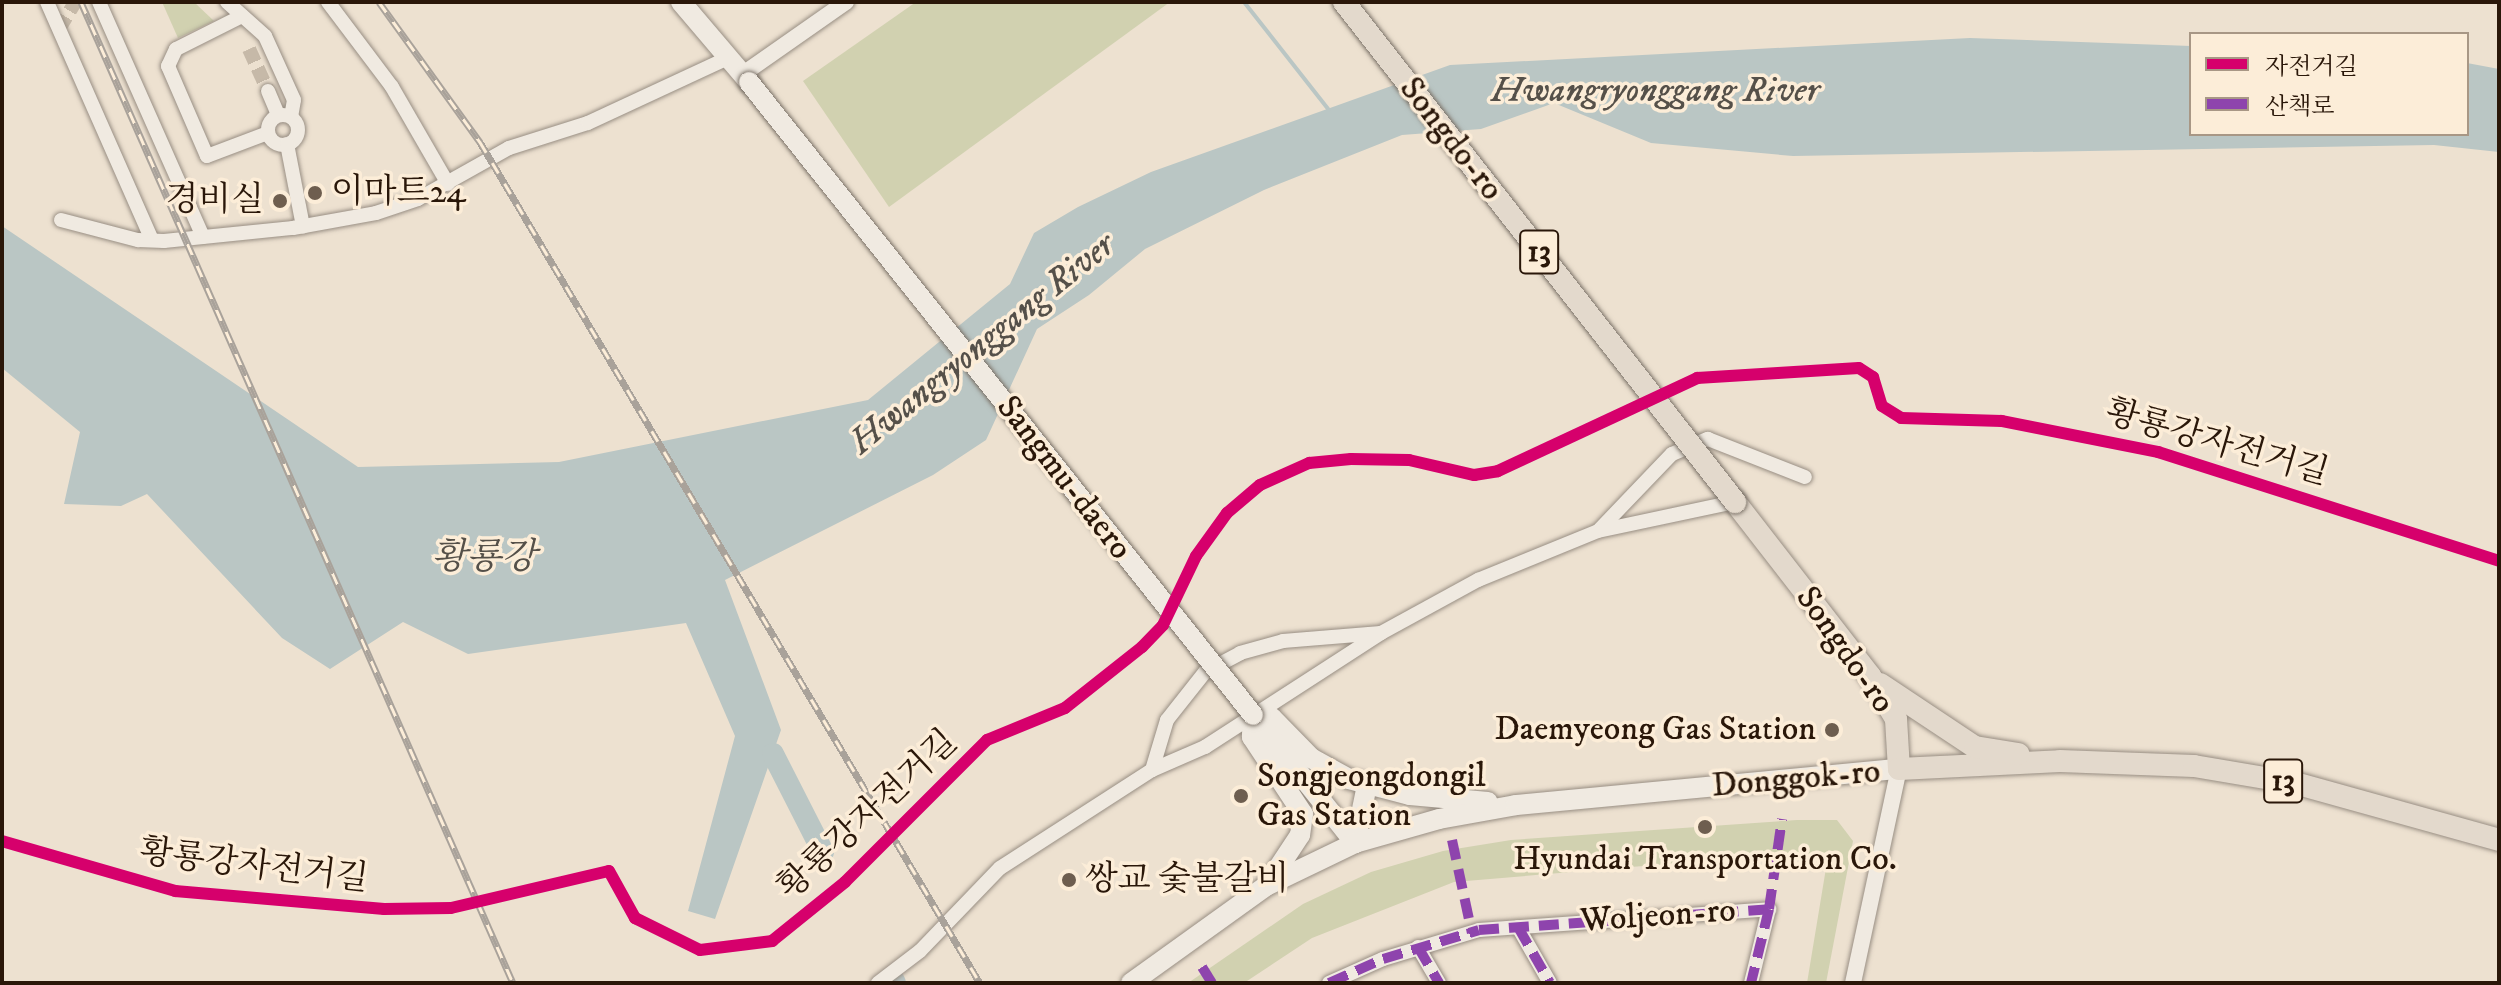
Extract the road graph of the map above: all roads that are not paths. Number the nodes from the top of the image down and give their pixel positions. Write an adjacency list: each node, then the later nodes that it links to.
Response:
1 (47, 2): 19 (street)
2 (99, 2): 18 (street)
3 (227, 2): 8 (street)
4 (328, 2): 15 (street)
5 (681, 2): 9 (main road, Sangmu-daero)
6 (846, 2): 10 (street)
7 (1344, 2): 21 (main road, Songdo-ro / 13, bridge)
8 (242, 16): 12 (street); 13 (street)
9 (730, 57): 10 (main road, Sangmu-daero); 15 (street)
10 (746, 78): 25 (main road, Sangmu-daero, bridge)
11 (268, 91): 12 (street)
12 (284, 116): 13 (street); 14 (street)
13 (268, 133): 14 (street)
14 (287, 144): 17 (street)
15 (448, 184): 17 (street)
16 (61, 220): 19 (street)
17 (303, 226): 18 (street)
18 (203, 237): 19 (street)
19 (152, 240)
20 (1805, 477): 22 (street)
21 (1735, 502): 22 (street); 24 (main road, Songdo-ro / 13)
22 (1598, 531): 23 (street)
23 (1381, 633): 25 (street); 28 (street)
24 (1870, 676): 26 (main road, 13); 27 (main road, Songdo-ro / 13)
25 (1253, 715): 28 (street); 29 (main road); 32 (main road, Sangmu-daero); 33 (main road)
26 (2060, 761): 27 (main road, Donggok-ro / 13); 31 (main road, Donggok-ro / 13)
27 (1899, 769): 30 (main road, Donggok-ro); 42 (street)
28 (1152, 770): 36 (street)
29 (1367, 785): 30 (main road); 32 (main road)
30 (1516, 805): 32 (main road, Donggok-ro)
31 (2499, 840)
32 (1355, 843): 33 (main road, Donggok-ro)
33 (1266, 886): 37 (main road, Donggok-ro)
34 (1518, 927): 35 (street, Woljeon-ro); 40 (street, Woljeon-ro); 41 (street, Woljeon-ro)
35 (1418, 947): 38 (street, Woljeon-ro); 39 (street)
36 (878, 983)
37 (1131, 983)
38 (1329, 983)
39 (1439, 983)
40 (1550, 983)
41 (1751, 983)
42 (1853, 983)

